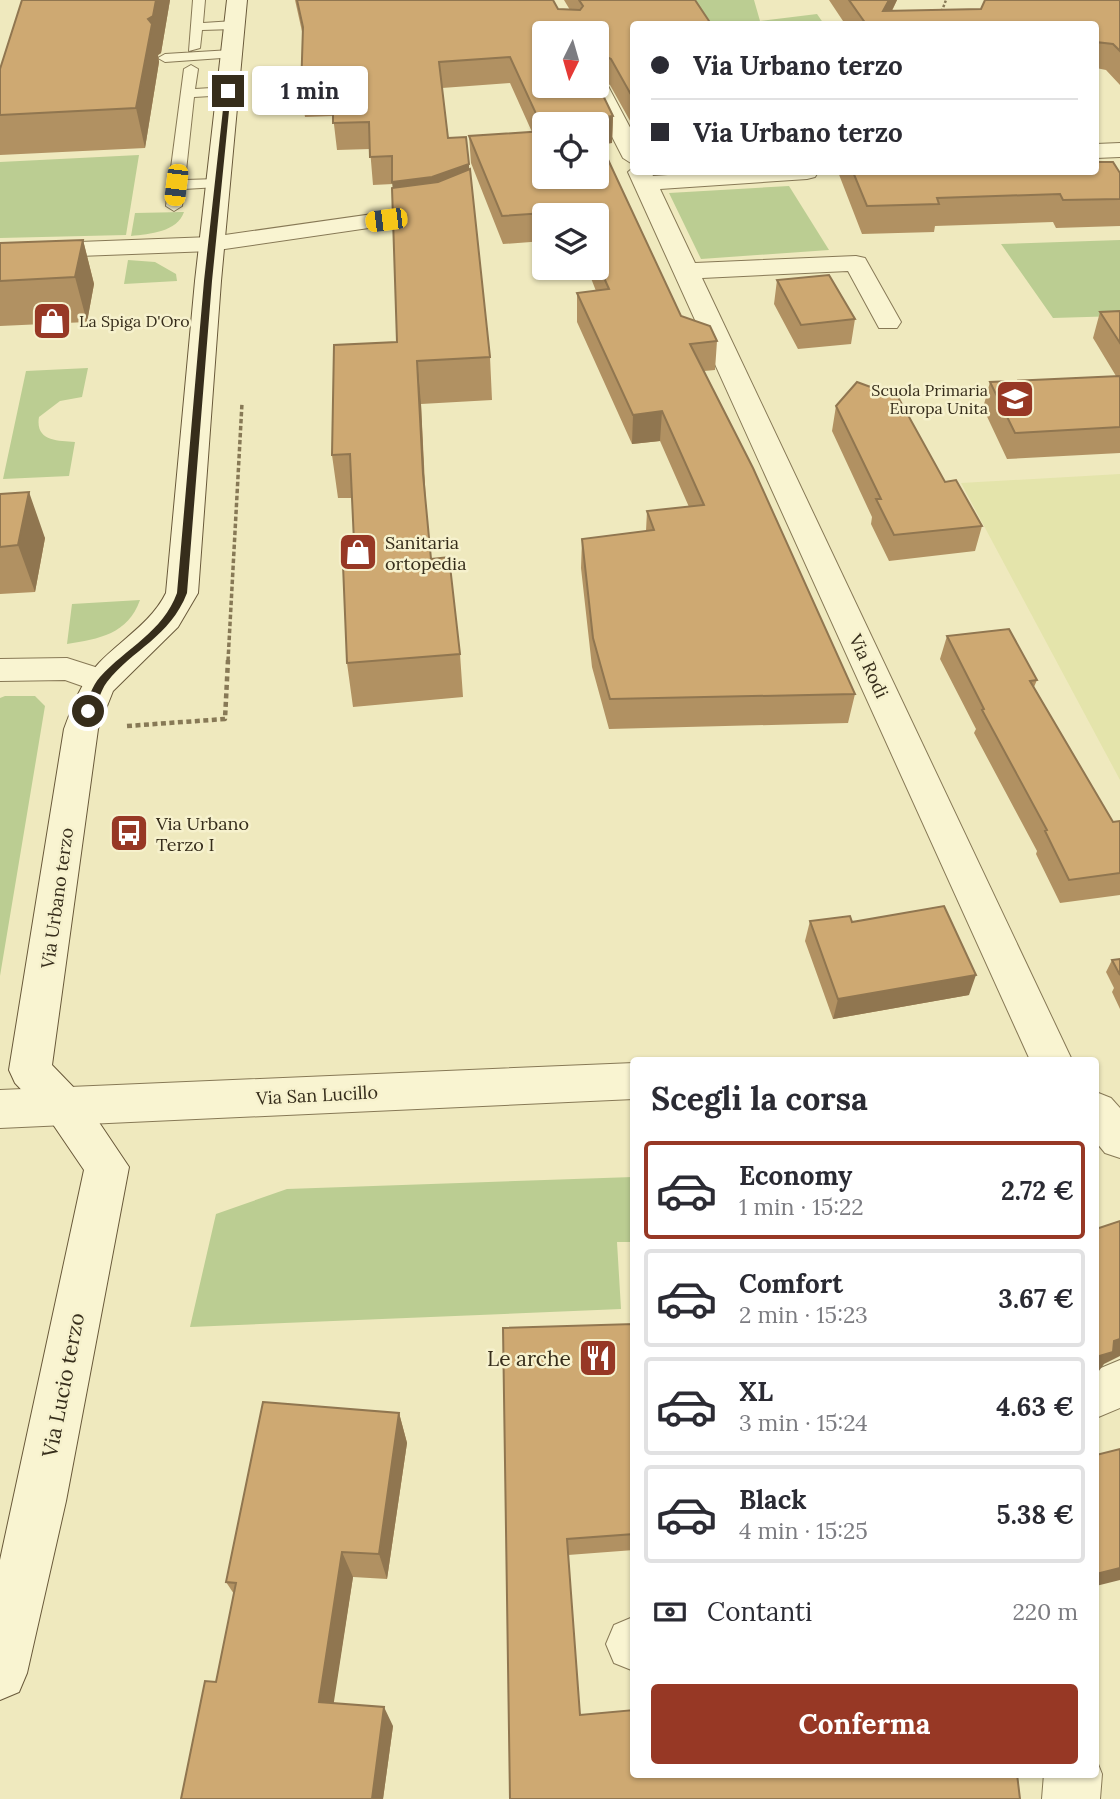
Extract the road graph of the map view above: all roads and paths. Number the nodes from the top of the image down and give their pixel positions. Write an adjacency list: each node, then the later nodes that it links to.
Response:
1 (199, 0): 5 (lane)
2 (946, 0): 3 (path)
3 (938, 21)
4 (234, 26): 5 (lane); 7 (lane); 9 (street, Via Urbano terzo)
5 (196, 27): 6 (lane)
6 (194, 48)
7 (165, 58)
8 (191, 69): 10 (lane)
9 (228, 91): 10 (lane); 16 (street, Via Urbano terzo)
10 (188, 93): 17 (lane)
11 (603, 98): 13 (street, Via Rodi)
12 (1120, 150): 14 (street)
13 (630, 151)
14 (1099, 151)
15 (642, 175): 22 (street, Via Rodi)
16 (218, 183): 17 (lane); 20 (street, Via Urbano terzo)
17 (176, 185): 19 (lane)
18 (468, 200): 20 (street)
19 (174, 206)
20 (211, 244): 21 (street); 25 (street, Via Urbano terzo)
21 (0, 252)
22 (688, 271): 23 (street); 26 (street, Via Rodi)
23 (888, 323)
24 (0, 670): 25 (street)
25 (102, 681): 28 (street, Via Urbano terzo)
26 (1050, 1057)
27 (630, 1081): 28 (street, Via San Lucillo)
28 (65, 1107): 29 (street, Via San Lucillo); 34 (street, Via Lucio terzo)
29 (0, 1109)
30 (1099, 1114): 31 (street)
31 (1120, 1139)
32 (1120, 1384): 33 (street)
33 (1099, 1393)
34 (0, 1673)
35 (1073, 1778): 36 (street)
36 (1071, 1799)

